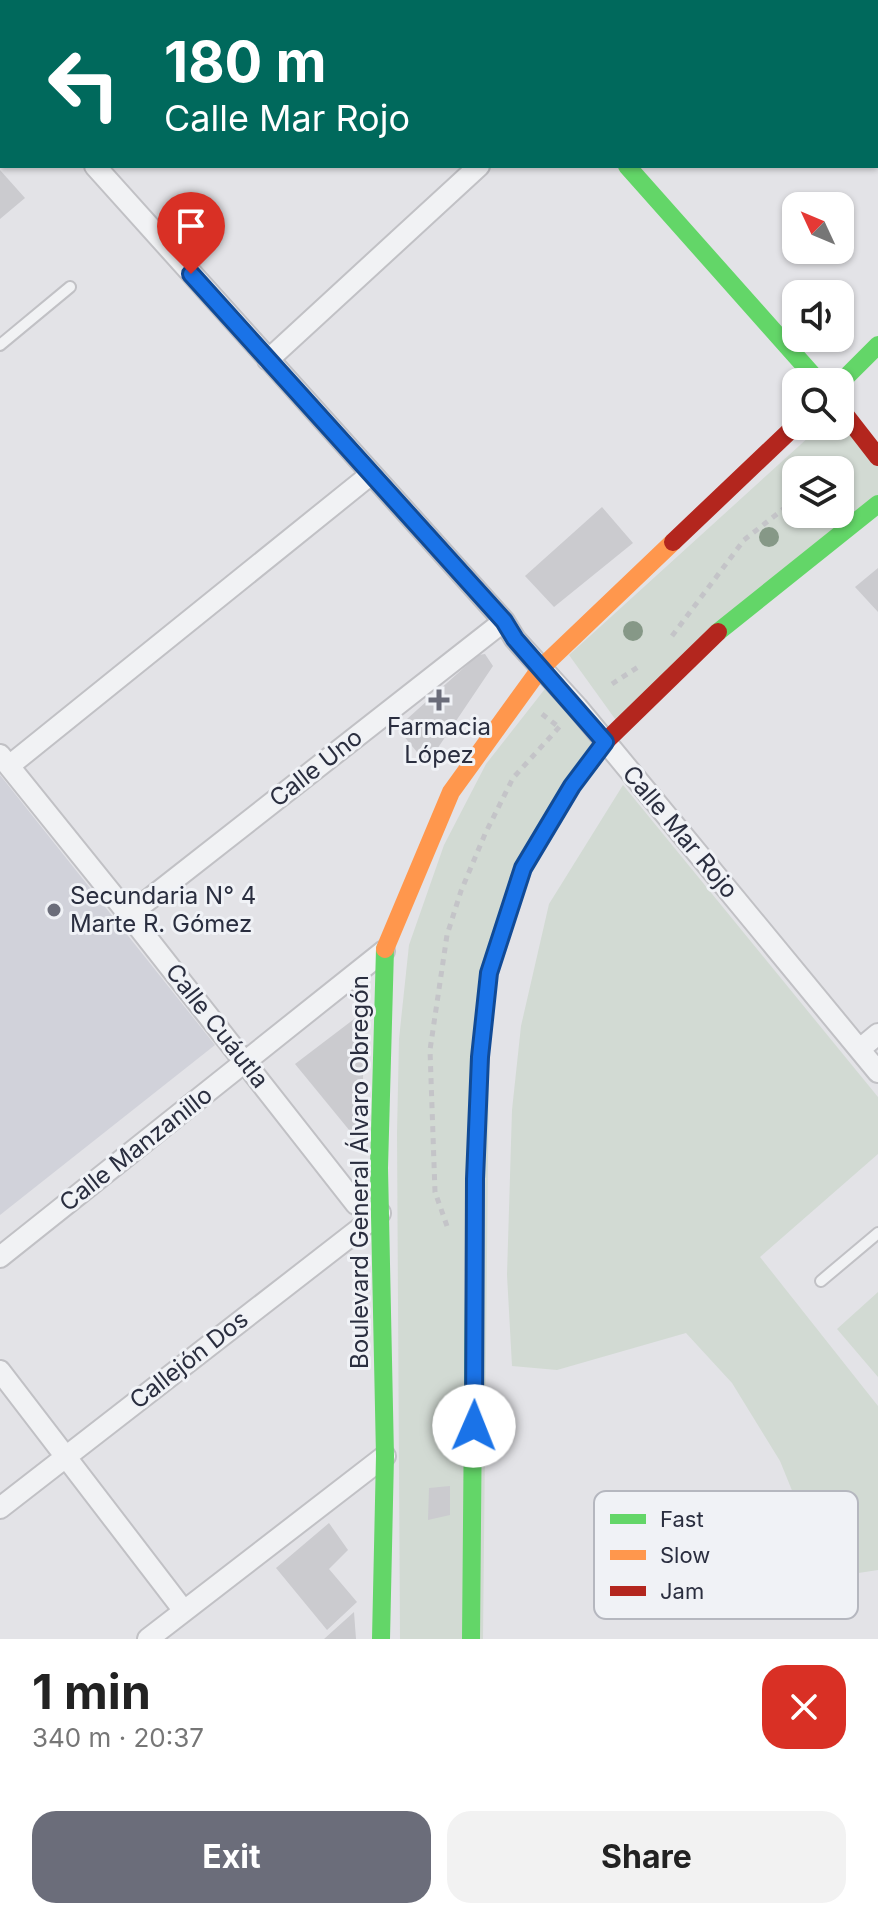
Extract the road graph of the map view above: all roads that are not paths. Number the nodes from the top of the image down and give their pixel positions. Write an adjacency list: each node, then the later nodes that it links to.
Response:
1 (97, 168): 7 (street, Calle Mar Rojo)
2 (477, 168): 7 (street)
3 (629, 168): 8 (main road)
4 (70, 287): 5 (lane)
5 (0, 345)
6 (878, 345): 9 (main road)
7 (268, 360): 13 (street, Calle Mar Rojo)
8 (807, 368)
9 (854, 369)
10 (854, 426): 12 (main road)
11 (782, 438): 16 (main road, Boulevard General Álvaro Obregón)
12 (878, 457)
13 (370, 475): 15 (street, Calle Mar Rojo); 18 (street)
14 (878, 504): 17 (main road)
15 (504, 621): 16 (street, Calle Mar Rojo); 19 (street, Calle Uno)
16 (540, 669): 17 (street, Calle Mar Rojo); 20 (main road, Boulevard General Álvaro Obregón)
17 (605, 742): 22 (street, Calle Mar Rojo); 36 (main road)
18 (4, 761): 19 (street, Calle Cuáutla)
19 (129, 915): 23 (street, Calle Cuáutla)
20 (384, 951): 23 (street, Calle Manzanillo); 25 (main road, Boulevard General Álvaro Obregón)
21 (878, 1034): 22 (street)
22 (860, 1049): 24 (street, Calle Mar Rojo)
23 (246, 1063): 25 (street, Calle Cuáutla); 27 (street, Calle Manzanillo)
24 (878, 1072)
25 (380, 1213): 30 (street, Callejón Dos); 31 (main road, Boulevard General Álvaro Obregón)
26 (878, 1233): 28 (lane)
27 (0, 1257)
28 (821, 1281)
29 (0, 1371): 30 (street)
30 (65, 1456): 32 (street, Callejón Dos); 33 (street)
31 (385, 1456): 33 (street); 35 (main road, Boulevard General Álvaro Obregón)
32 (0, 1508)
33 (184, 1611): 34 (street)
34 (148, 1639)
35 (381, 1639)
36 (471, 1639)

